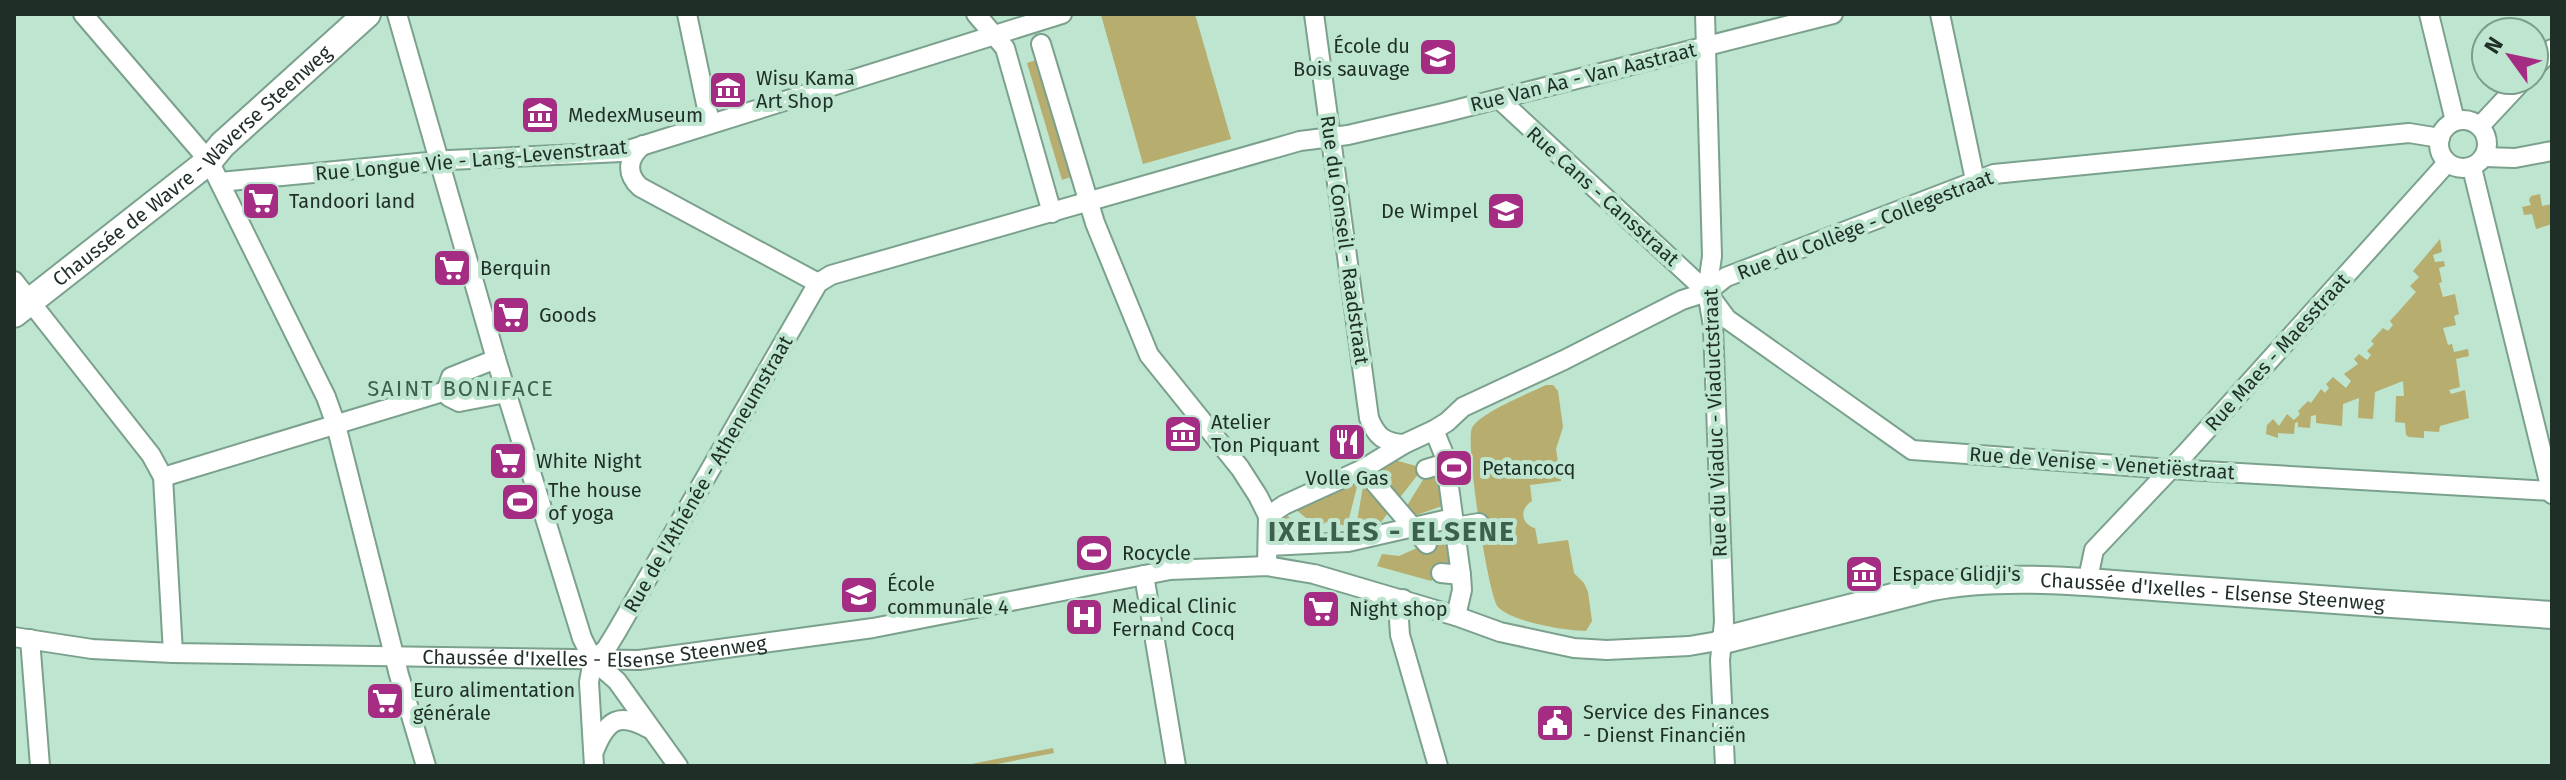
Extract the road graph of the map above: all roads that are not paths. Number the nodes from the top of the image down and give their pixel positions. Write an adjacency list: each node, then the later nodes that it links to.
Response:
1 (83, 14): 27 (street)
2 (367, 14): 27 (street, Chaussée de Wavre - Waverse Steenweg)
3 (397, 14): 24 (street)
4 (687, 14): 18 (street)
5 (976, 14): 12 (street)
6 (1062, 14): 12 (street, Rue Longue Vie - Lang-Levenstraat)
7 (1314, 14): 20 (street, Rue du Conseil - Raadstraat)
8 (1705, 14): 14 (street, Rue du Viaduc - Viaductstraat)
9 (1833, 14): 14 (street, Rue Van Aa - Van Aastraat)
10 (1940, 14): 28 (street)
11 (2429, 14): 17 (street)
12 (994, 34): 18 (street, Rue Longue Vie - Lang-Levenstraat); 30 (street)
13 (1041, 44): 29 (street)
14 (1706, 46): 16 (street, Rue Van Aa - Van Aastraat); 32 (street, Rue du Viaduc - Viaductstraat)
15 (2508, 96): 19 (street)
16 (1499, 99): 20 (street, Rue Van Aa - Van Aastraat); 32 (street, Rue Cans - Cansstraat)
17 (2455, 121): 19 (street); 21 (street)
18 (710, 123): 22 (street, Rue Longue Vie - Lang-Levenstraat)
19 (2480, 126): 25 (street)
20 (1332, 136): 29 (street, Rue Van Aa - Van Aastraat); 39 (street, Rue du Conseil - Raadstraat)
21 (2440, 138): 26 (street); 28 (street, Rue du Collège - Collegestraat)
22 (643, 145): 24 (street, Rue Longue Vie - Lang-Levenstraat); 31 (street)
23 (2552, 151): 25 (street)
24 (438, 162): 27 (street, Rue Longue Vie - Lang-Levenstraat); 34 (street)
25 (2478, 162): 26 (street); 45 (street)
26 (2447, 163): 42 (street, Rue Maes - Maesstraat)
27 (214, 171): 33 (street, Chaussée de Wavre - Waverse Steenweg); 37 (street)
28 (1975, 180): 32 (street, Rue du Collège - Collegestraat)
29 (1088, 202): 30 (street, Rue Van Aa - Van Aastraat); 46 (street)
30 (1052, 213): 31 (street, Rue Van Aa - Van Aastraat)
31 (818, 283): 64 (street, Rue de l'Athénée - Atheneumstraat)
32 (1707, 292): 38 (street, Rue du Collège - Collegestraat); 42 (street, Rue de Venise - Venetiëstraat); 61 (street, Rue du Viaduc - Viaductstraat)
33 (20, 298): 43 (street)
34 (496, 359): 35 (street); 36 (street)
35 (446, 391): 36 (street); 37 (street)
36 (506, 393): 64 (street)
37 (336, 425): 43 (street); 63 (street)
38 (1434, 430): 39 (street, Rue du Collège - Collegestraat); 40 (street)
39 (1404, 444): 44 (street, Rue du Collège - Collegestraat)
40 (1446, 463): 41 (street); 47 (street)
41 (1426, 469)
42 (2169, 469): 45 (street, Rue de Venise - Venetiëstraat); 56 (street, Rue Maes - Maesstraat)
43 (163, 477): 62 (street)
44 (1362, 477): 46 (street, Rue du Collège - Collegestraat); 49 (street)
45 (2552, 492)
46 (1268, 516): 51 (street)
47 (1454, 522): 48 (street); 49 (street); 55 (street)
48 (1479, 523)
49 (1414, 527): 50 (street); 51 (street)
50 (1427, 544)
51 (1268, 546): 52 (street)
52 (1267, 566): 54 (street, Chaussée d'Ixelles - Elsense Steenweg); 57 (street, Chaussée d'Ixelles - Elsense Steenweg)
53 (1441, 573): 55 (street)
54 (1144, 575): 64 (street, Chaussée d'Ixelles - Elsense Steenweg); 70 (street)
55 (1461, 575): 59 (street)
56 (2087, 583): 58 (street, Chaussée d'Ixelles - Elsense Steenweg); 61 (street, Chaussée d'Ixelles - Elsense Steenweg)
57 (1403, 599): 59 (street, Chaussée d'Ixelles - Elsense Steenweg); 71 (street)
58 (2552, 615)
59 (1456, 616): 61 (street, Chaussée d'Ixelles - Elsense Steenweg)
60 (22, 638): 62 (street, Chaussée d'Ixelles - Elsense Steenweg); 67 (street)
61 (1724, 640): 72 (street, Rue du Viaduc - Viaductstraat)
62 (173, 653): 63 (street, Chaussée d'Ixelles - Elsense Steenweg)
63 (394, 655): 64 (street, Chaussée d'Ixelles - Elsense Steenweg); 68 (street)
64 (593, 660): 65 (street); 66 (street)
65 (650, 729): 66 (street); 69 (street)
66 (594, 759)
67 (40, 766)
68 (426, 766)
69 (678, 766)
70 (1176, 766)
71 (1438, 766)
72 (1725, 766)

